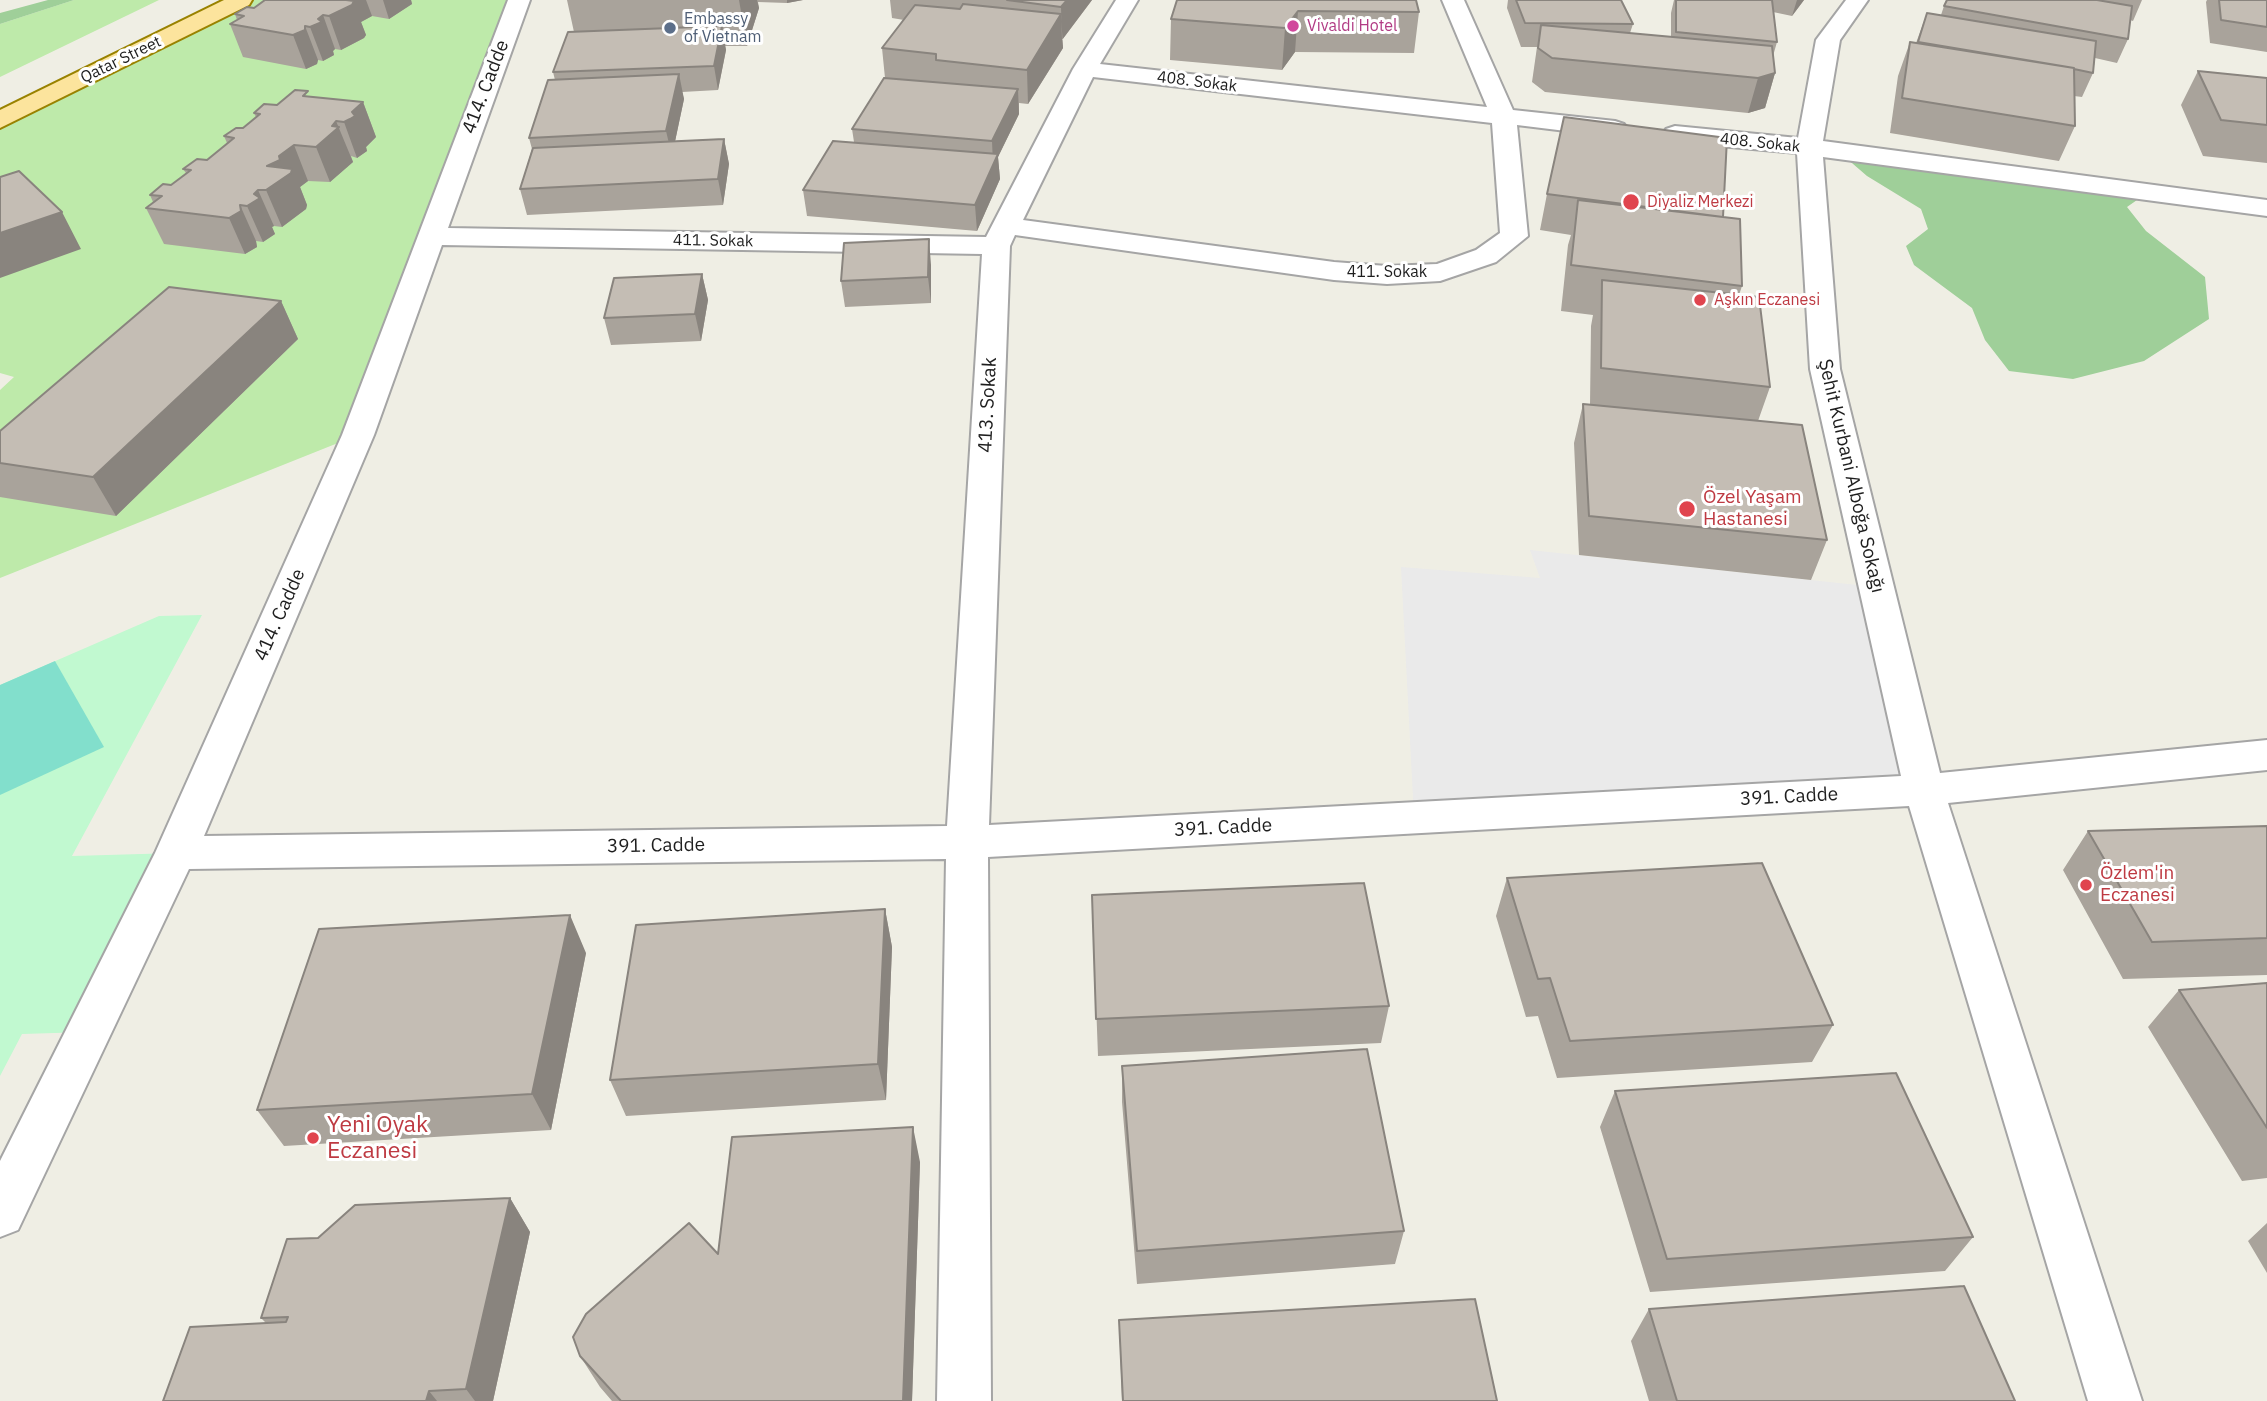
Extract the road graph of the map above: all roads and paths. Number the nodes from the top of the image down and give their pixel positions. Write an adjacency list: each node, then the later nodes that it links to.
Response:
1 (241, 0): 8 (main road, Qatar Street)
2 (519, 0): 11 (street, 414. Cadde)
3 (1127, 0): 6 (street, 413. Sokak)
4 (1453, 0): 7 (street, 411. Sokak)
5 (1857, 0): 9 (street, Şehit Kurbani Alboğa Sokağı)
6 (1085, 69): 7 (street, 408. Sokak); 12 (street, 413. Sokak)
7 (1504, 118): 9 (street, 408. Sokak); 12 (street, 411. Sokak)
8 (0, 120)
9 (1809, 147): 10 (street, 408. Sokak); 14 (street, Şehit Kurbani Alboğa Sokağı)
10 (2267, 208)
11 (430, 236): 12 (street, 411. Sokak); 16 (street, 414. Cadde)
12 (1001, 236): 15 (street, 413. Sokak)
13 (2267, 755): 14 (street, 391. Cadde)
14 (1924, 790): 15 (street, 391. Cadde); 19 (street, Şehit Kurbani Alboğa Sokağı)
15 (967, 842): 16 (street, 391. Cadde); 18 (street, 413. Sokak)
16 (176, 853): 17 (street, 414. Cadde)
17 (0, 1213)
18 (964, 1401)
19 (2115, 1401)

